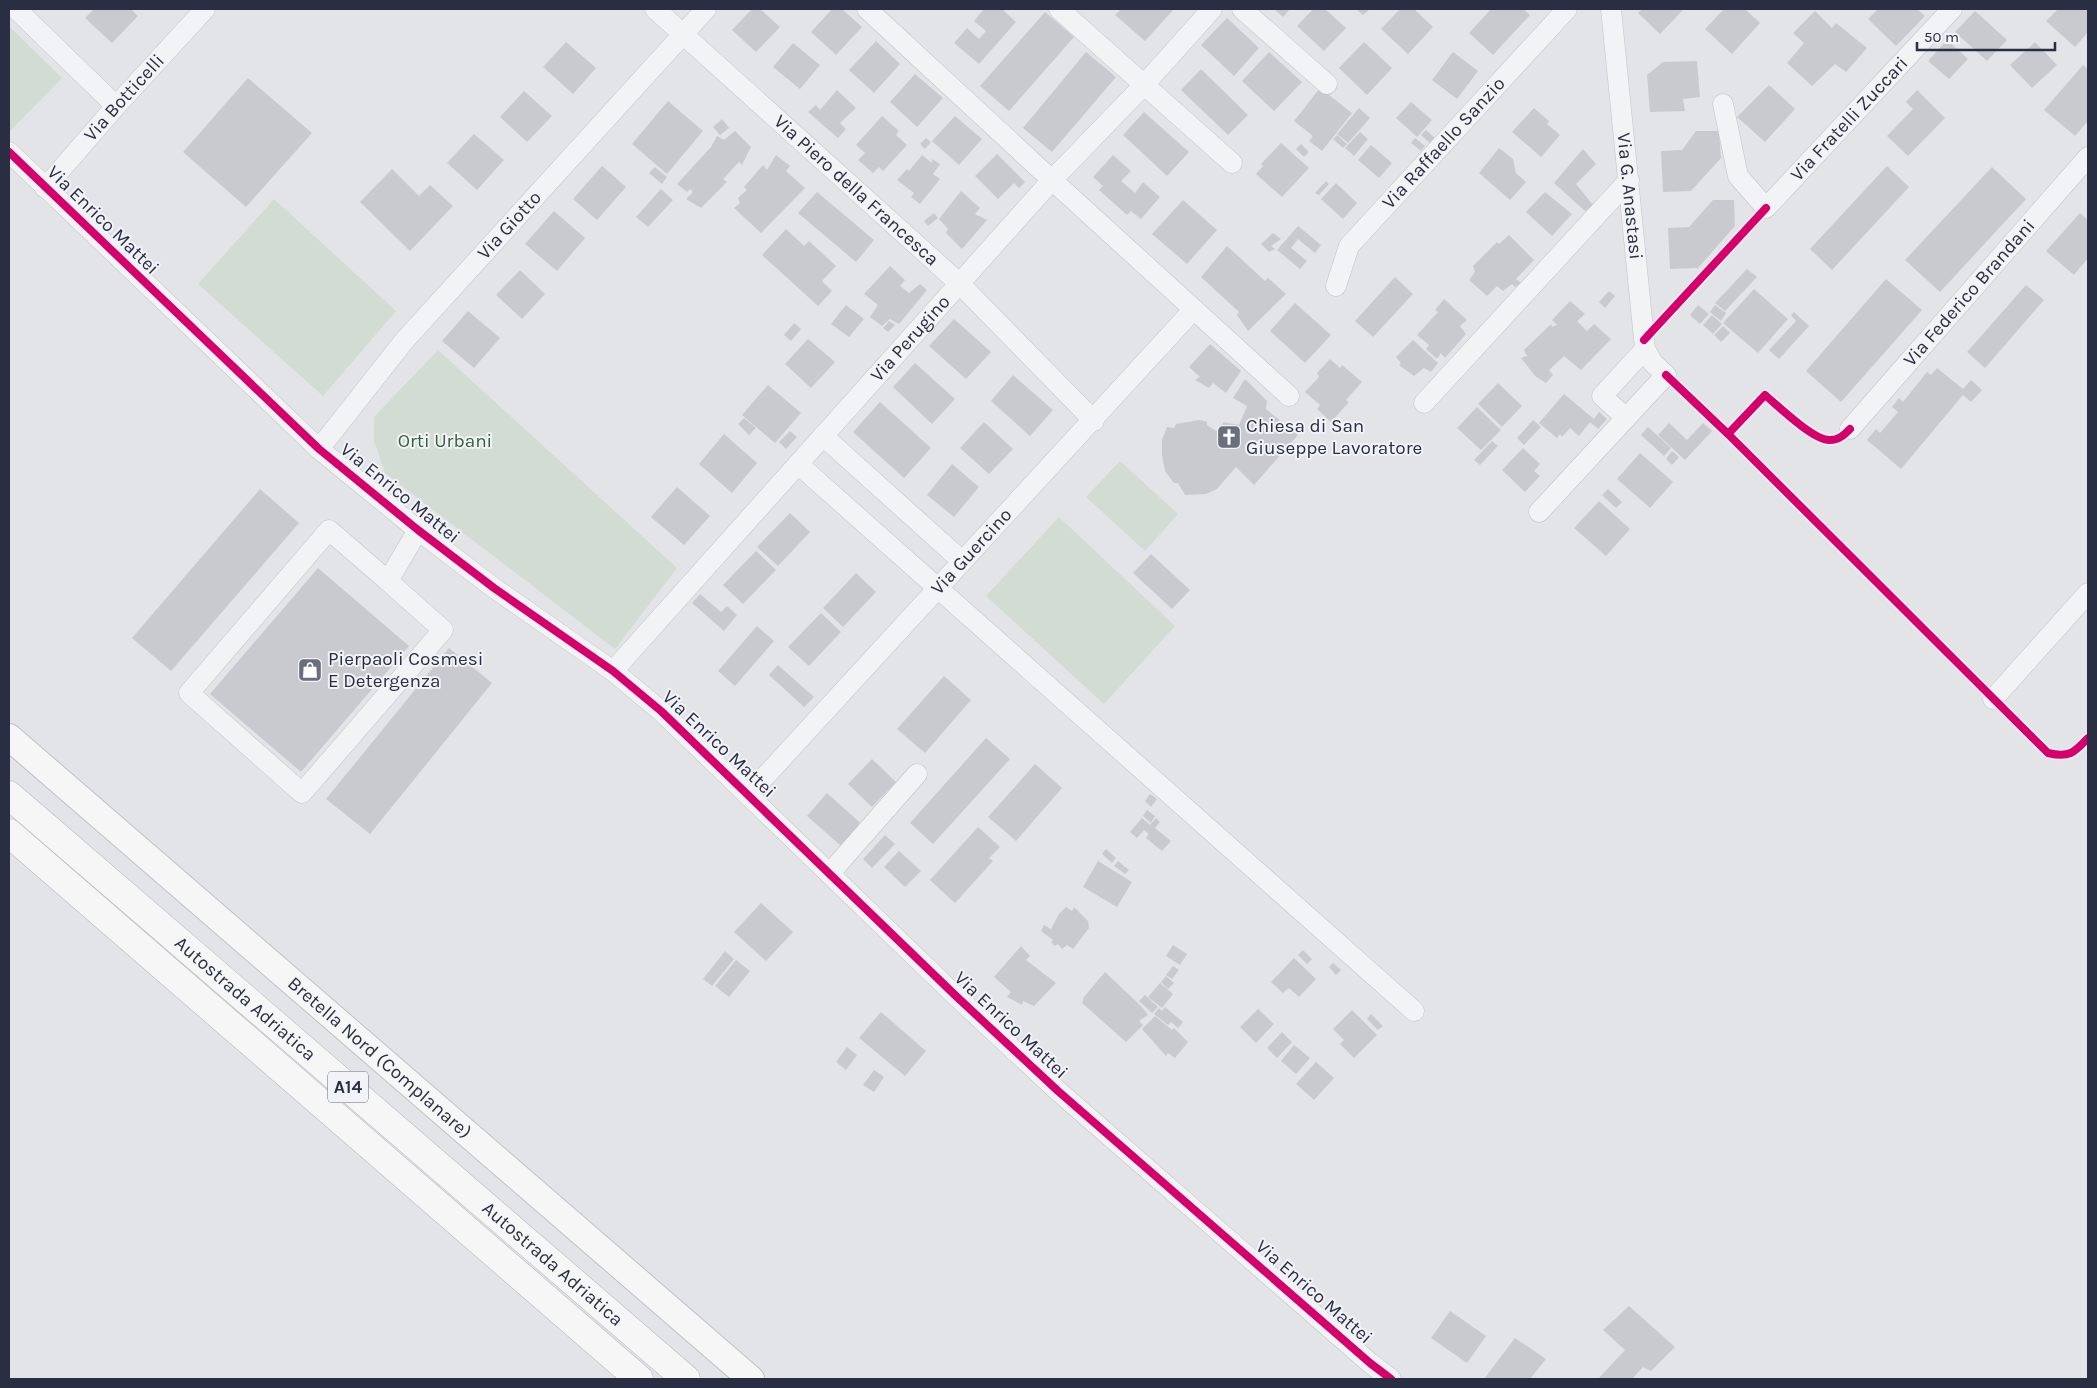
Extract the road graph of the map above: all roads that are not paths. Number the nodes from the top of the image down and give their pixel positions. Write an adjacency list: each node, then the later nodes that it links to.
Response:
1 (16, 9): 16 (street)
2 (205, 9): 16 (street, Via Botticelli)
3 (655, 9): 12 (street, Via Piero della Francesca)
4 (706, 9): 12 (street, Via Giotto)
5 (867, 9): 20 (street)
6 (1059, 9): 14 (street)
7 (1212, 9): 14 (street, Via Perugino)
8 (1242, 9): 13 (street)
9 (1567, 9): 24 (street, Via Raffaello Sanzio)
10 (1612, 9): 21 (street, Via G. Anastasi)
11 (1952, 9): 15 (street, Via Fratelli Zuccari)
12 (683, 34): 23 (street, Via Piero della Francesca); 33 (street, Via Giotto)
13 (1327, 84)
14 (1143, 86): 19 (street); 20 (street, Via Perugino)
15 (1722, 104)
16 (116, 106): 22 (street, Via Botticelli)
17 (9, 152): 22 (street, Via Enrico Mattei)
18 (2088, 157): 31 (street, Via Federico Brandani)
19 (1232, 163)
20 (1052, 180): 23 (street, Via Perugino); 25 (street)
21 (1629, 180): 26 (street, Via G. Anastasi); 28 (street)
22 (45, 188): 33 (street, Via Enrico Mattei)
23 (960, 284): 30 (street, Via Piero della Francesca); 32 (street, Via Perugino)
24 (1336, 286)
25 (1194, 309): 27 (street); 30 (street, Via Guercino)
26 (1645, 349): 29 (street); 29 (street)
27 (1289, 396)
28 (1424, 403)
29 (1626, 418): 35 (street)
30 (1094, 421): 37 (street, Via Guercino)
31 (1850, 429)
32 (824, 436): 34 (street, Via Perugino); 37 (street)
33 (319, 449): 36 (street, Via Enrico Mattei)
34 (798, 464): 39 (street); 41 (street, Via Perugino)
35 (1539, 512)
36 (418, 530): 38 (street); 41 (street, Via Enrico Mattei)
37 (962, 561): 39 (street, Via Guercino)
38 (388, 581): 38 (street)
39 (937, 589): 45 (street, Via Guercino); 49 (street)
40 (2088, 593): 42 (street)
41 (613, 671): 45 (street, Via Enrico Mattei)
42 (1994, 699)
43 (9, 737): 52 (main road, Bretella Nord (Complanare))
44 (917, 774): 48 (street)
45 (749, 794): 48 (street, Via Enrico Mattei)
46 (9, 795): 51 (highway, Autostrada Adriatica / A14)
47 (9, 834): 50 (highway, Autostrada Adriatica / A14)
48 (830, 873): 53 (street, Via Enrico Mattei)
49 (1414, 1011)
50 (639, 1379)
51 (686, 1379)
52 (751, 1379)
53 (1392, 1379)

